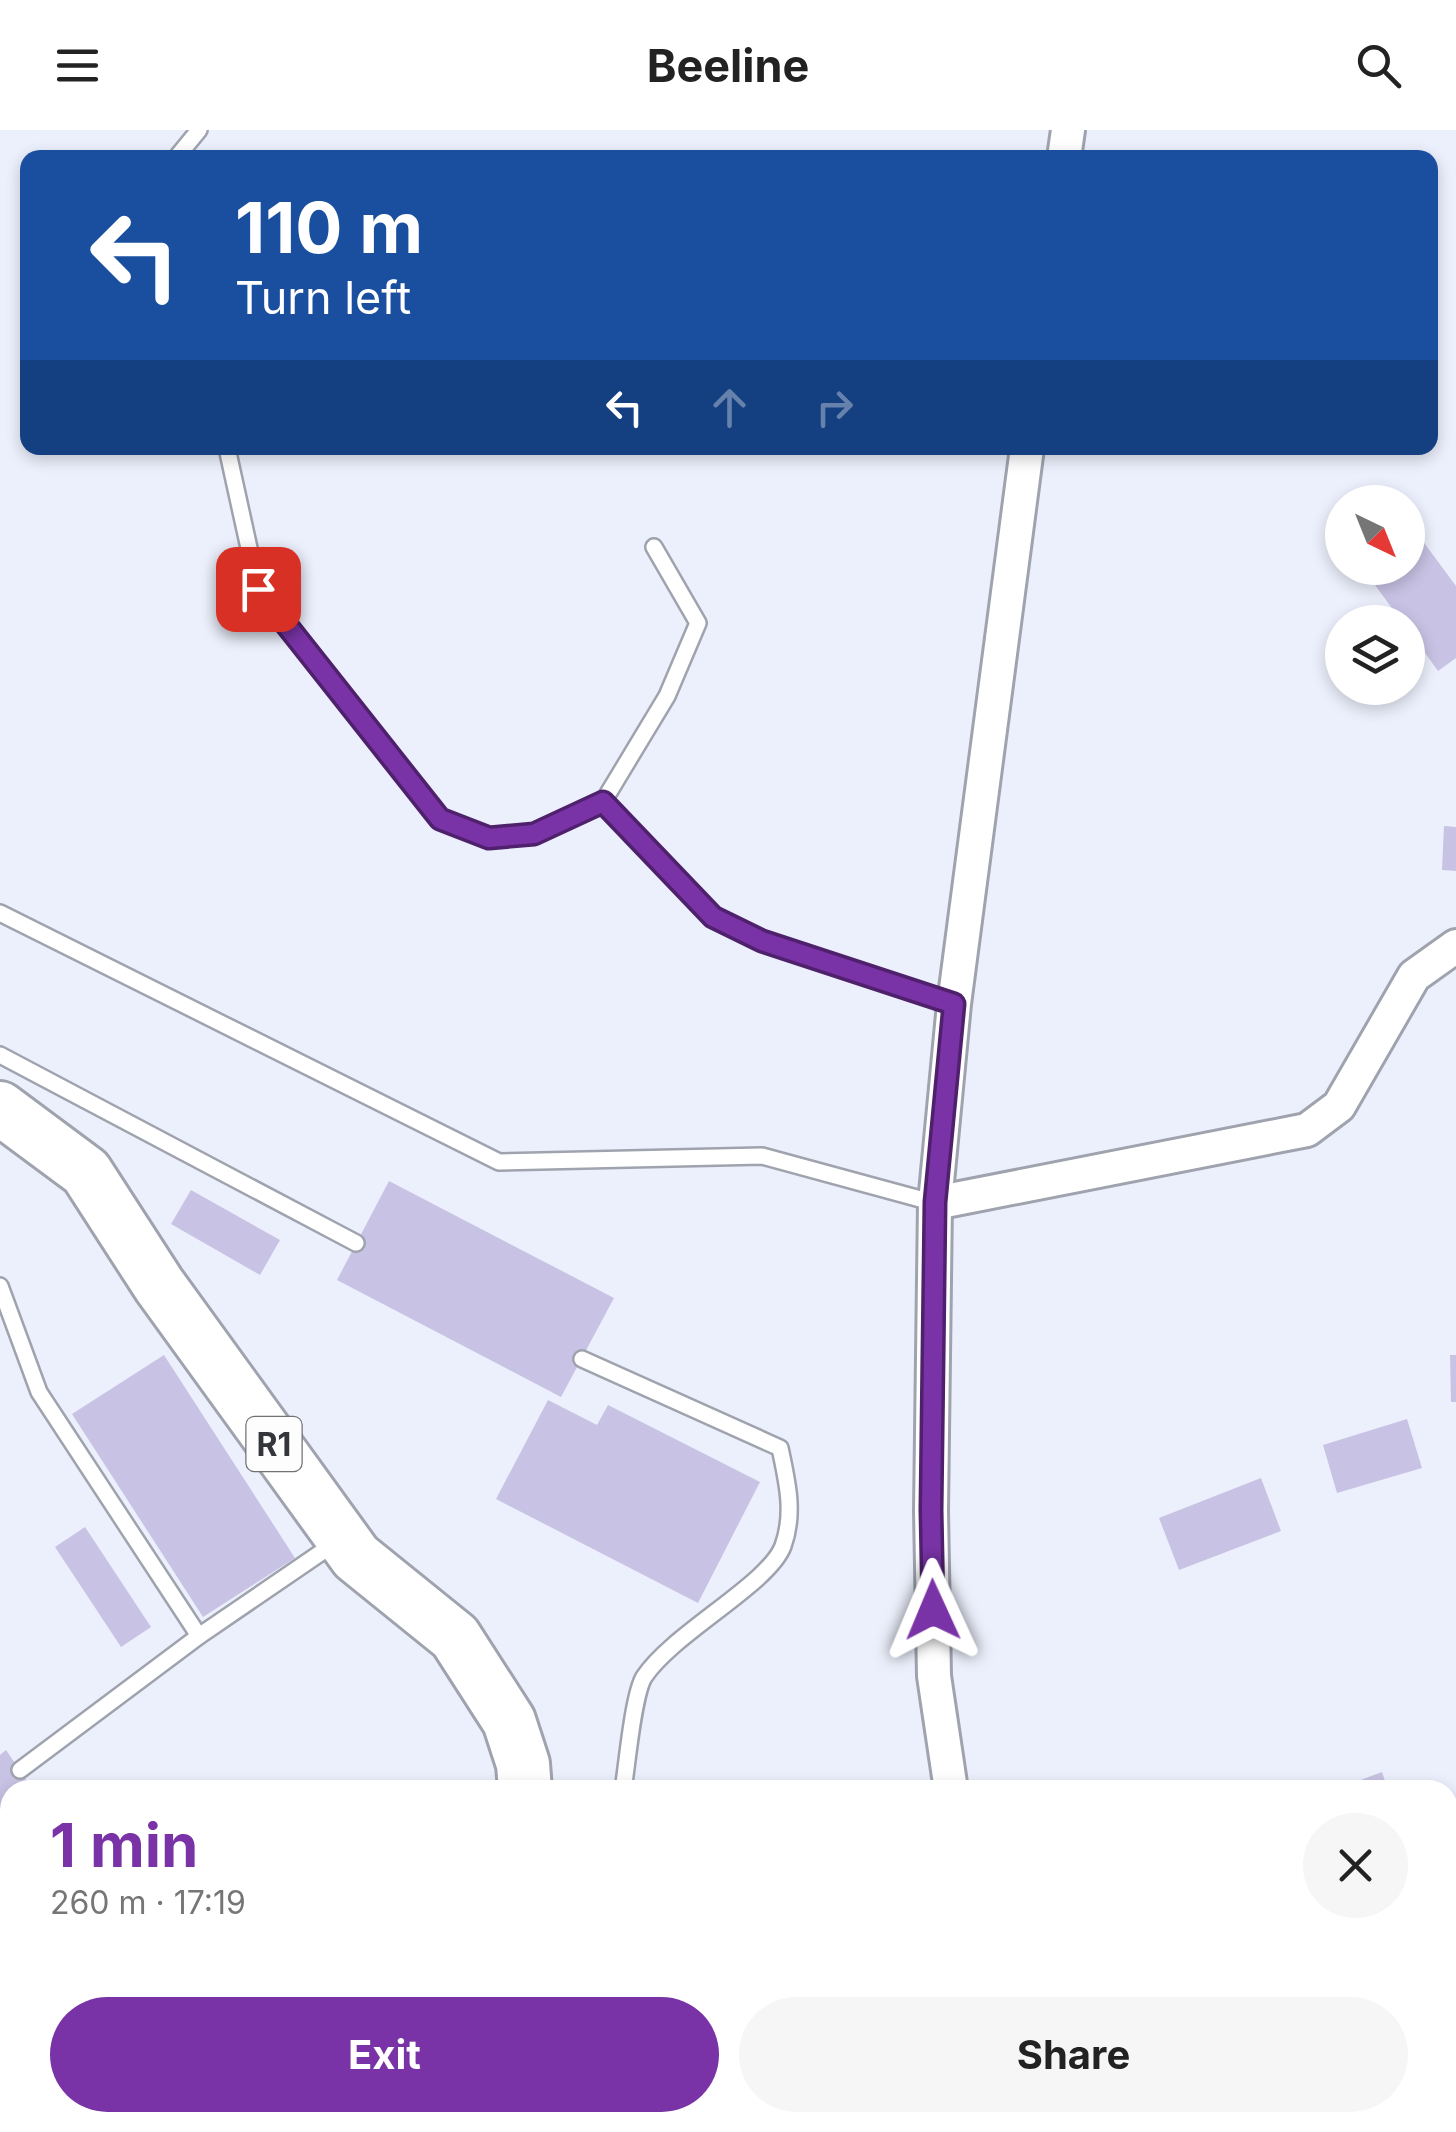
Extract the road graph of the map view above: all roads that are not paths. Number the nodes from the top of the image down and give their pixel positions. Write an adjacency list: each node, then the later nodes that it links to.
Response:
1 (199, 130): 2 (lane)
2 (183, 150)
3 (229, 455): 6 (lane)
4 (1026, 455): 9 (street)
5 (654, 548): 6 (lane)
6 (603, 802): 9 (lane)
7 (0, 913): 12 (lane)
8 (1456, 946): 12 (street)
9 (954, 1004): 12 (street)
10 (0, 1055): 13 (lane)
11 (0, 1108): 16 (highway, R1)
12 (935, 1202): 21 (street)
13 (356, 1243)
14 (0, 1286): 17 (lane)
15 (582, 1359): 20 (lane)
16 (342, 1538): 17 (lane); 19 (highway, R1)
17 (199, 1636): 18 (lane)
18 (20, 1770)
19 (524, 1780)
20 (625, 1780)
21 (950, 1780)

